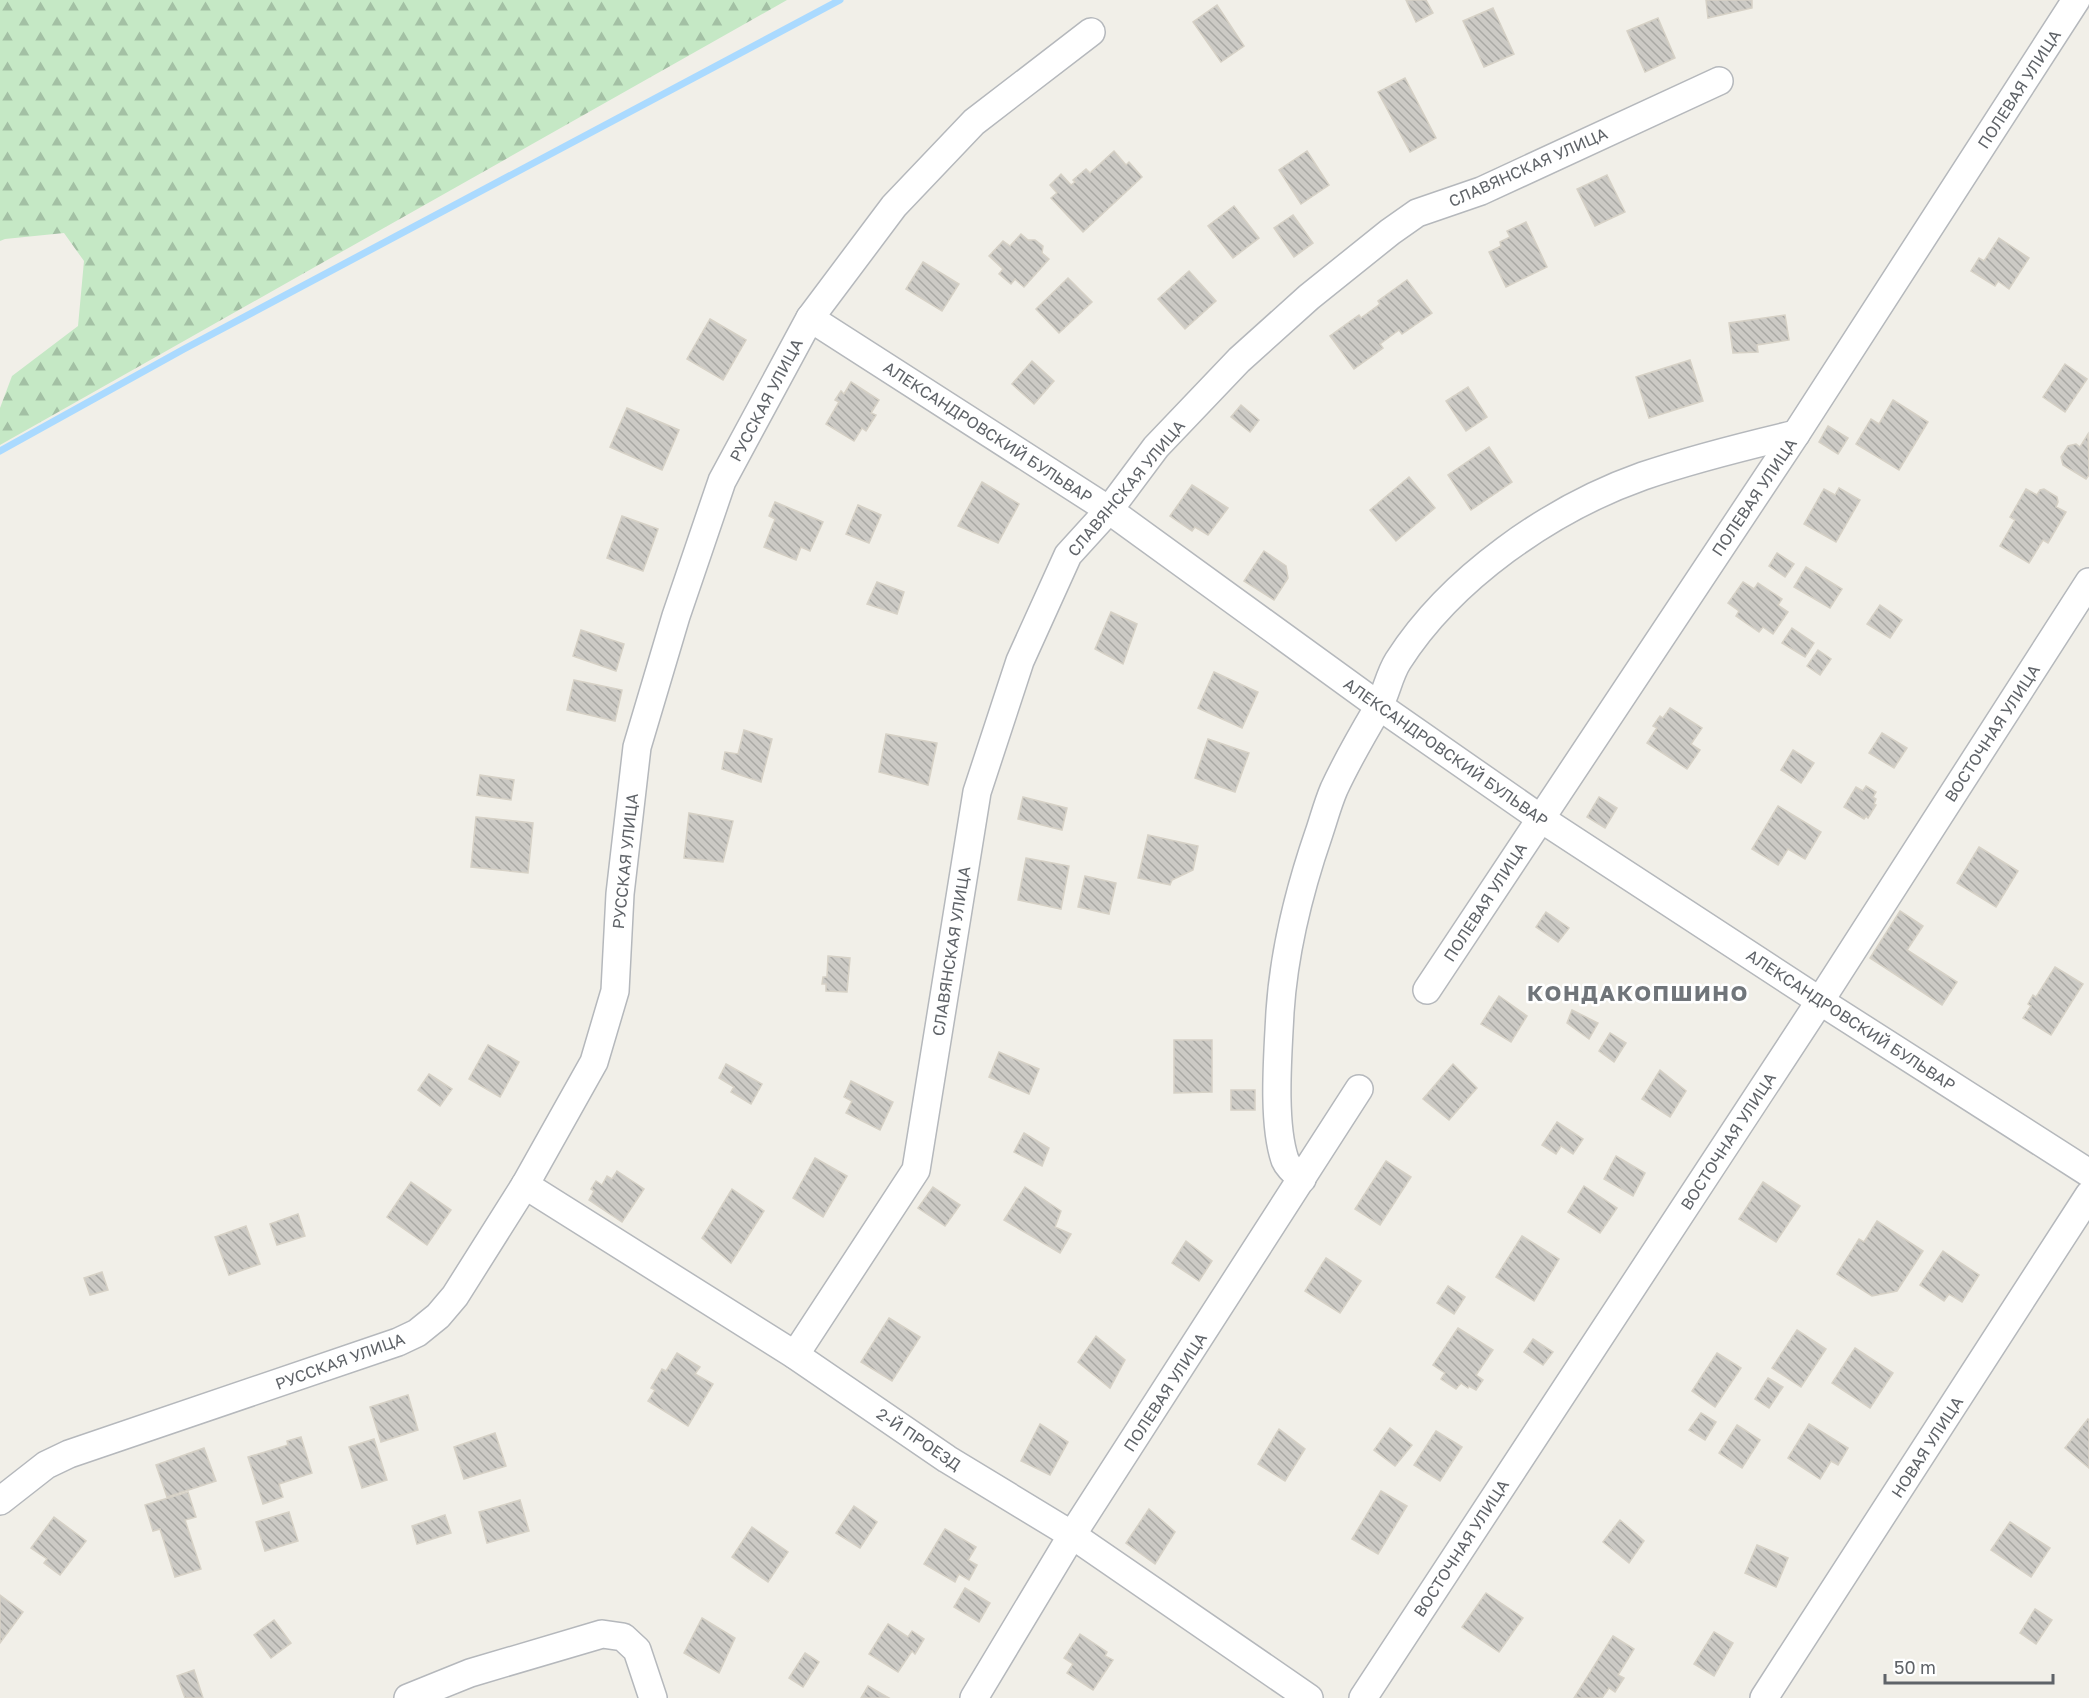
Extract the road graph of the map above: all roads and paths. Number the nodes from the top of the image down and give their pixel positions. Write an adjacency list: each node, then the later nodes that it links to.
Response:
1 (2076, 0): 5 (street, ПОЛЕВАЯ УЛИЦА)
2 (1091, 33): 4 (street, РУССКАЯ УЛИЦА)
3 (1719, 81): 6 (street, СЛАВЯНСКАЯ УЛИЦА)
4 (810, 318): 6 (street, АЛЕКСАНДРОВСКИЙ БУЛЬВАР); 15 (street, РУССКАЯ УЛИЦА)
5 (1796, 434): 8 (street); 9 (street, ПОЛЕВАЯ УЛИЦА)
6 (1109, 510): 8 (street, АЛЕКСАНДРОВСКИЙ БУЛЬВАР); 17 (street, СЛАВЯНСКАЯ УЛИЦА)
7 (2089, 582): 11 (street, ВОСТОЧНАЯ УЛИЦА)
8 (1379, 706): 9 (street, АЛЕКСАНДРОВСКИЙ БУЛЬВАР); 14 (street)
9 (1540, 818): 10 (street, ПОЛЕВАЯ УЛИЦА); 11 (street, АЛЕКСАНДРОВСКИЙ БУЛЬВАР)
10 (1427, 990)
11 (1820, 1001): 13 (street, АЛЕКСАНДРОВСКИЙ БУЛЬВАР); 24 (street, ВОСТОЧНАЯ УЛИЦА)
12 (1359, 1089): 14 (street, ПОЛЕВАЯ УЛИЦА)
13 (2089, 1173)
14 (1302, 1179): 19 (street, ПОЛЕВАЯ УЛИЦА)
15 (525, 1185): 17 (street, 2-Й ПРОЕЗД); 18 (street, РУССКАЯ УЛИЦА)
16 (2089, 1195): 25 (street, НОВАЯ УЛИЦА)
17 (795, 1355): 19 (street, 2-Й ПРОЕЗД)
18 (0, 1501)
19 (1072, 1535): 22 (street, ПОЛЕВАЯ УЛИЦА); 23 (street, 2-Й ПРОЕЗД)
20 (408, 1698): 21 (street)
21 (653, 1698)
22 (974, 1698)
23 (1309, 1698)
24 (1363, 1698)
25 (1764, 1698)

